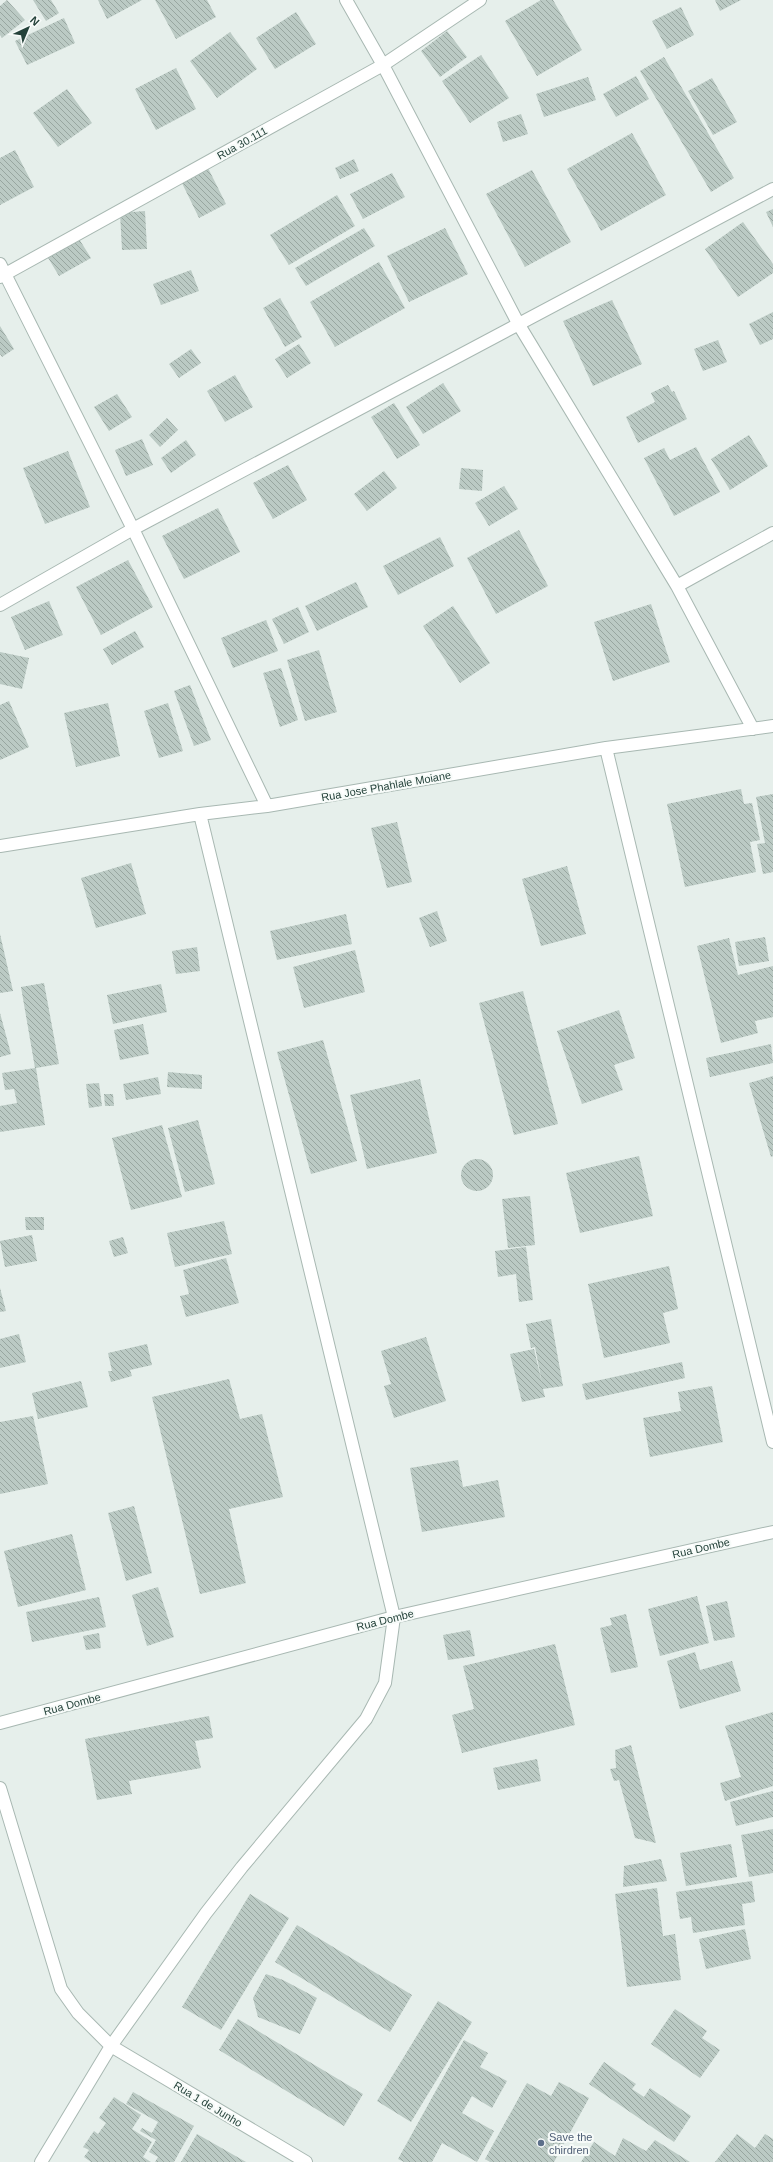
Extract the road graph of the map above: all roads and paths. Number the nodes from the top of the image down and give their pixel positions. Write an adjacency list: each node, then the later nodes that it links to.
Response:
1 (346, 0): 3 (street)
2 (480, 0): 3 (street, Rua 30.111)
3 (383, 65): 5 (street, Rua 30.111); 6 (street)
4 (773, 189): 6 (street)
5 (2, 272): 7 (street)
6 (519, 325): 7 (street); 9 (street)
7 (133, 529): 10 (street); 14 (street)
8 (773, 533): 9 (street)
9 (677, 586): 12 (street)
10 (0, 605)
11 (773, 726): 12 (street, Rua Jose Phahlale Moiane)
12 (753, 729): 13 (street, Rua Jose Phahlale Moiane)
13 (606, 748): 14 (street, Rua Jose Phahlale Moiane); 17 (street)
14 (267, 806): 15 (street, Rua Jose Phahlale Moiane)
15 (200, 814): 16 (street, Rua Jose Phahlale Moiane); 19 (street)
16 (0, 846)
17 (773, 1442)
18 (773, 1532): 19 (street, Rua Dombe)
19 (394, 1617): 20 (street, Rua Dombe); 22 (street)
20 (0, 1723)
21 (0, 1788): 22 (street, Rua 1 de Junho)
22 (111, 2046): 23 (street); 24 (street, Rua 1 de Junho)
23 (41, 2162)
24 (306, 2162)

